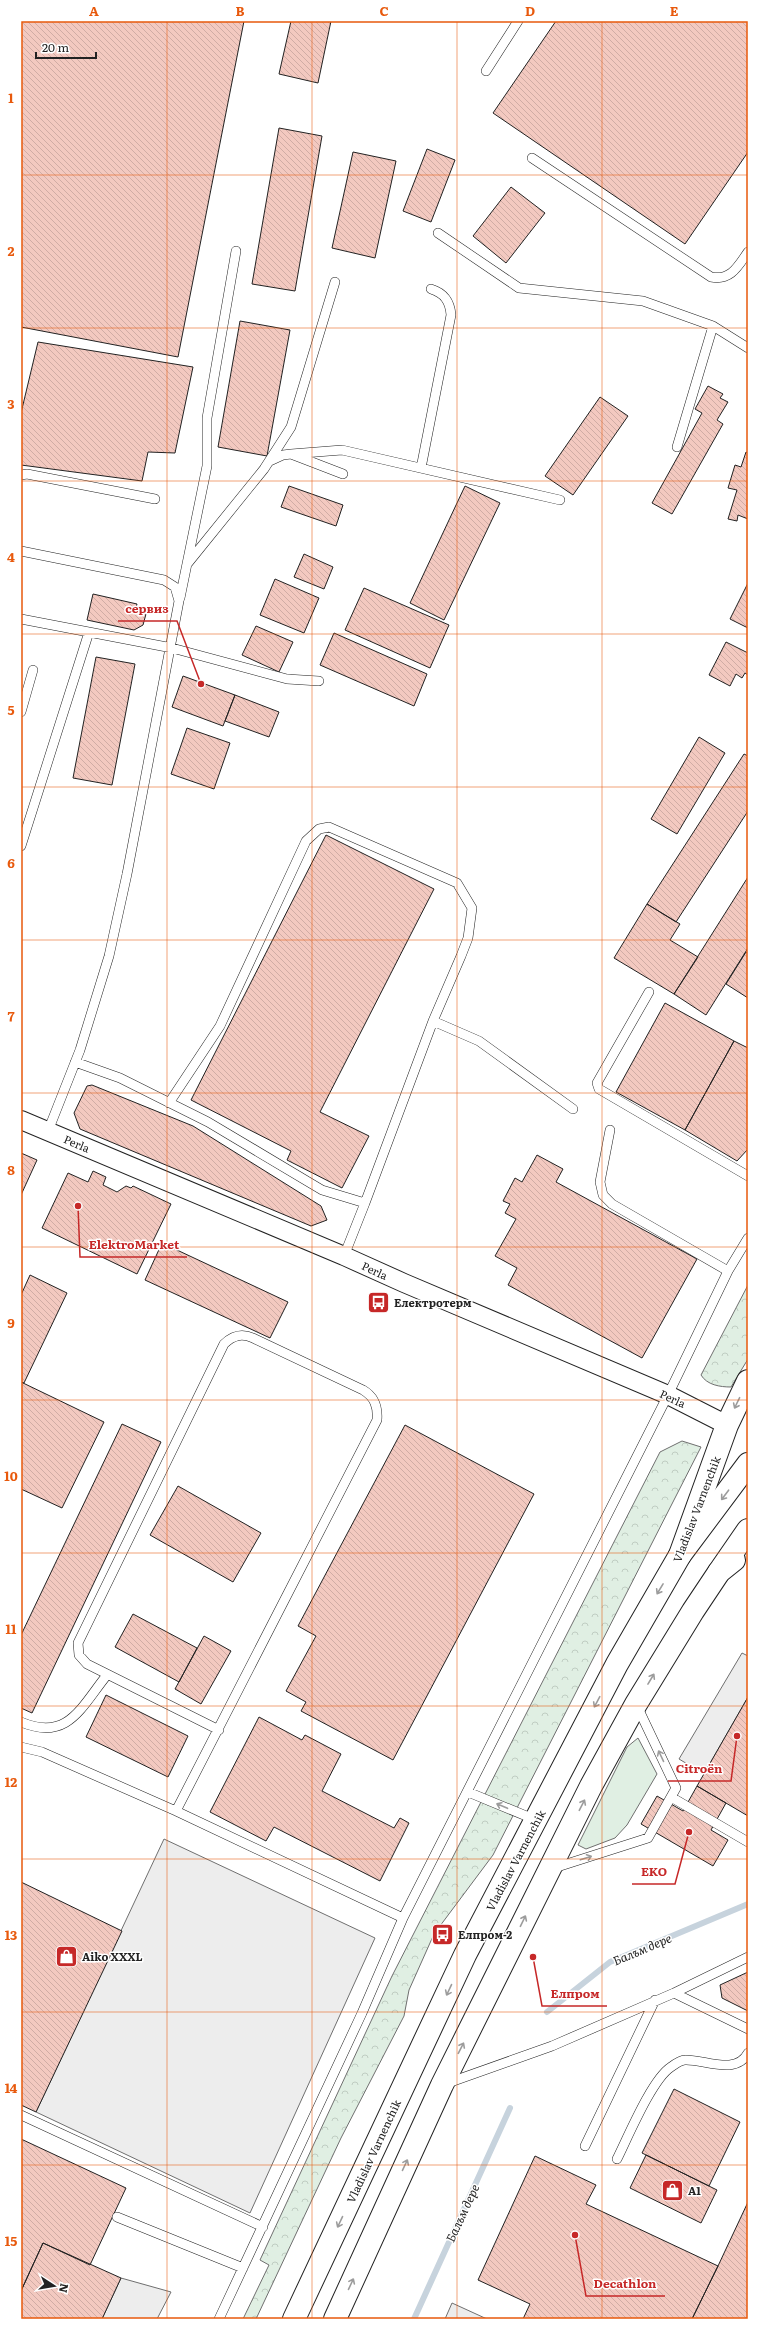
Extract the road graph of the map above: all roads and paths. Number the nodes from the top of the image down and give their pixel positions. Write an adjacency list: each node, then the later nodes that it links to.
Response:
1 (518, 21): 2 (lane)
2 (486, 71)
3 (532, 158): 6 (lane)
4 (438, 233): 9 (lane)
5 (236, 251): 20 (lane)
6 (748, 252)
7 (335, 282): 14 (lane)
8 (431, 289): 13 (lane)
9 (713, 326): 10 (lane); 11 (lane)
10 (748, 348)
11 (677, 448)
12 (291, 454): 13 (lane); 14 (lane); 15 (lane)
13 (421, 468): 18 (lane)
14 (264, 469): 20 (lane)
15 (343, 474)
16 (21, 475): 17 (lane)
17 (154, 499)
18 (560, 500)
19 (21, 551): 21 (lane)
20 (186, 566): 21 (lane)
21 (179, 601): 24 (lane)
22 (21, 619): 23 (lane)
23 (89, 632): 24 (lane); 28 (lane)
24 (172, 648): 26 (lane); 31 (lane)
25 (33, 670): 27 (lane)
26 (319, 681)
27 (21, 712)
28 (21, 846)
29 (648, 992): 37 (lane)
30 (433, 1021): 32 (lane); 33 (lane); 38 (lane)
31 (75, 1062): 32 (lane); 36 (lane)
32 (169, 1102): 38 (lane)
33 (573, 1109)
34 (21, 1120): 36 (street, Perla)
35 (610, 1130): 41 (lane)
36 (48, 1131): 40 (street, Perla)
37 (748, 1176)
38 (365, 1203): 40 (lane)
39 (748, 1238): 41 (lane)
40 (344, 1256): 43 (street, Perla)
41 (728, 1271): 43 (lane)
42 (748, 1381): 44 (main road, Vladislav Varnenchik, one-way to 44)
43 (668, 1395): 44 (street, Perla); 55 (lane)
44 (727, 1425): 48 (main road, Vladislav Varnenchik)
45 (748, 1464): 48 (main road, one-way to 48)
46 (748, 1530): 49 (main road)
47 (748, 1547): 49 (main road)
48 (680, 1555): 58 (main road, Vladislav Varnenchik, one-way to 58)
49 (720, 1572): 51 (main road, one-way to 49)
50 (107, 1675): 52 (lane); 53 (lane); 53 (lane)
51 (636, 1704): 56 (lane, one-way to 51); 60 (main road, one-way to 51)
52 (21, 1722)
53 (219, 1730): 57 (lane)
54 (21, 1747): 57 (lane)
55 (468, 1792): 58 (lane, one-way to 55); 61 (lane)
56 (671, 1797): 59 (lane); 60 (lane, one-way to 56)
57 (176, 1811): 61 (lane)
58 (536, 1820): 76 (main road, Vladislav Varnenchik, one-way to 76)
59 (748, 1842)
60 (549, 1870): 67 (main road, one-way to 60)
61 (404, 1918): 72 (lane)
62 (748, 1957): 63 (lane)
63 (674, 1993): 64 (lane); 65 (lane)
64 (655, 2000): 67 (lane); 69 (lane)
65 (748, 2029)
66 (748, 2053): 70 (lane)
67 (442, 2085): 74 (main road, one-way to 67)
68 (21, 2115): 72 (lane)
69 (585, 2146)
70 (617, 2159)
71 (117, 2217): 73 (lane)
72 (262, 2227): 73 (lane)
73 (243, 2268): 75 (lane)
74 (336, 2317)
75 (219, 2319)
76 (294, 2319)

